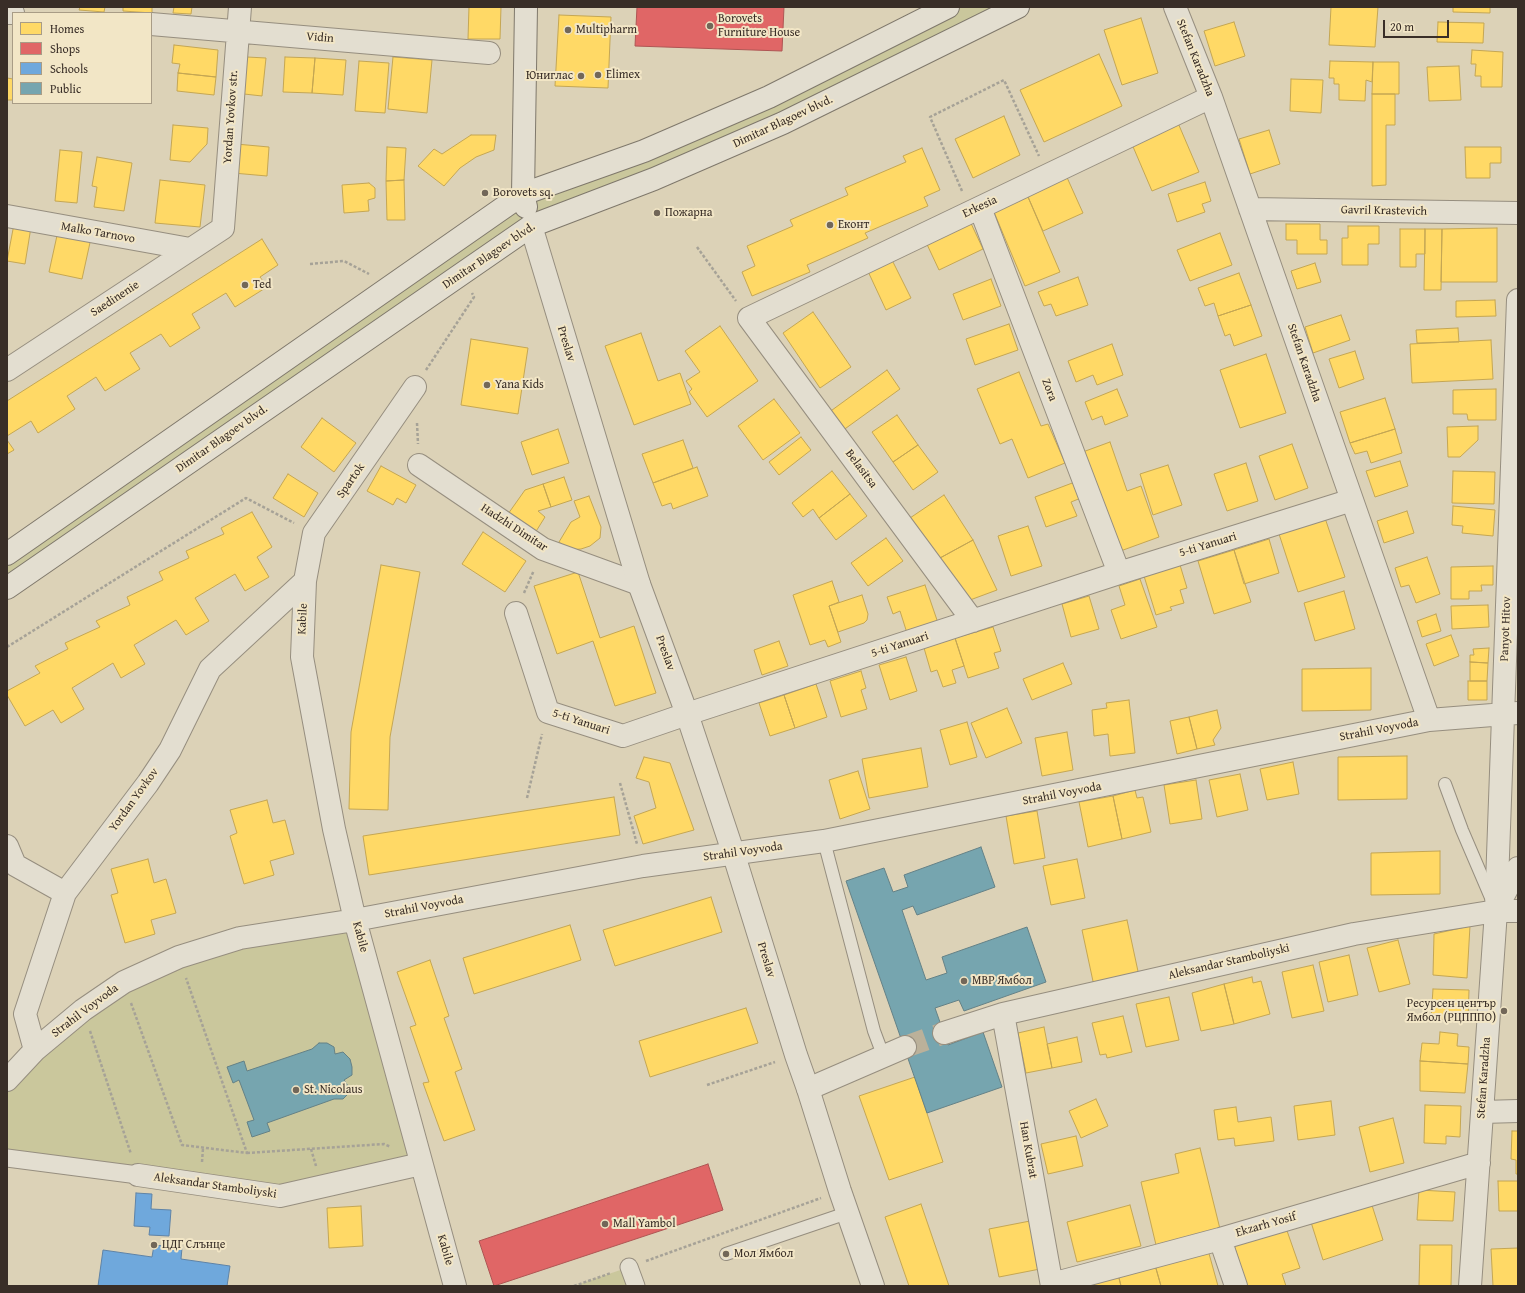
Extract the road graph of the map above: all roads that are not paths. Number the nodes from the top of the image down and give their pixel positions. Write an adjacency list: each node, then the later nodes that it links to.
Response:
1 (240, 7): 7 (street, Yordan Yovkov str.)
2 (526, 7): 10 (street, Preslav)
3 (948, 7): 10 (street)
4 (1018, 7): 15 (street, Dimitar Blagoev blvd.)
5 (1175, 7): 9 (street, Stefan Karadzha)
6 (152, 24): 7 (street, Vidin)
7 (238, 31): 8 (street, Vidin); 16 (street, Yordan Yovkov str.)
8 (489, 53)
9 (1211, 96): 11 (street, Erkesia); 12 (street, Stefan Karadzha)
10 (523, 194): 15 (street, Preslav); 24 (street)
11 (975, 209): 19 (street, Erkesia); 25 (street, Zora)
12 (1250, 209): 13 (street, Gavril Krastevich); 23 (street, Stefan Karadzha)
13 (1518, 213)
14 (7, 216): 17 (street, Malko Tarnovo)
15 (530, 226): 27 (street, Preslav); 28 (street, Dimitar Blagoev blvd.)
16 (223, 228): 17 (street, Saedinenie)
17 (190, 250): 20 (street, Saedinenie)
18 (1518, 300): 32 (street, Panyot Hitov)
19 (748, 318): 30 (street, Belasitsa)
20 (7, 370)
21 (415, 387): 26 (street, Spartok)
22 (419, 465): 27 (street, Hadzhi Dimitar)
23 (1352, 500): 25 (street, 5-ti Yanuari); 33 (street, Stefan Karadzha)
24 (7, 554)
25 (1119, 573): 30 (street, 5-ti Yanuari)
26 (305, 582): 39 (street, Yordan Yovkov); 42 (street, Kabile)
27 (640, 584): 31 (street, Preslav)
28 (7, 588)
29 (516, 613): 31 (street, 5-ti Yanuari)
30 (973, 621): 31 (street, 5-ti Yanuari)
31 (687, 714): 37 (street, Preslav)
32 (1510, 714): 33 (street, Strahil Voyvoda); 41 (street, Panyot Hitov)
33 (1429, 720): 35 (street, Strahil Voyvoda)
34 (1445, 784): 41 (lane, Stefan Karadzha)
35 (824, 841): 37 (street, Strahil Voyvoda); 47 (lane)
36 (7, 846): 39 (street)
37 (733, 852): 42 (street, Strahil Voyvoda); 49 (street, Preslav)
38 (1518, 868): 41 (street)
39 (65, 893): 46 (street, Yordan Yovkov)
40 (1518, 910): 41 (street, Aleksandar Stamboliyski)
41 (1496, 911): 43 (street, Aleksandar Stamboliyski); 51 (street, Stefan Karadzha)
42 (355, 920): 46 (street, Strahil Voyvoda); 54 (street, Kabile)
43 (1003, 1014): 44 (street, Aleksandar Stamboliyski); 60 (street, Han Kubrat)
44 (944, 1033)
45 (904, 1047): 47 (street)
46 (35, 1050): 48 (street, Strahil Voyvoda)
47 (883, 1055): 49 (street)
48 (7, 1080)
49 (808, 1089): 56 (street, Preslav)
50 (1518, 1111): 51 (street)
51 (1482, 1112): 53 (street, Stefan Karadzha)
52 (7, 1158): 55 (street, Aleksandar Stamboliyski)
53 (1478, 1162): 57 (street, Ekzarh Yosif); 65 (street, Stefan Karadzha)
54 (421, 1164): 55 (street, Aleksandar Stamboliyski); 61 (street, Kabile)
55 (138, 1175)
56 (847, 1213): 58 (lane); 63 (street, Preslav)
57 (1220, 1238): 60 (street, Ekzarh Yosif); 64 (street)
58 (726, 1254)
59 (629, 1267): 62 (street)
60 (1052, 1285)
61 (455, 1286)
62 (636, 1286)
63 (873, 1286)
64 (1236, 1286)
65 (1470, 1286)

